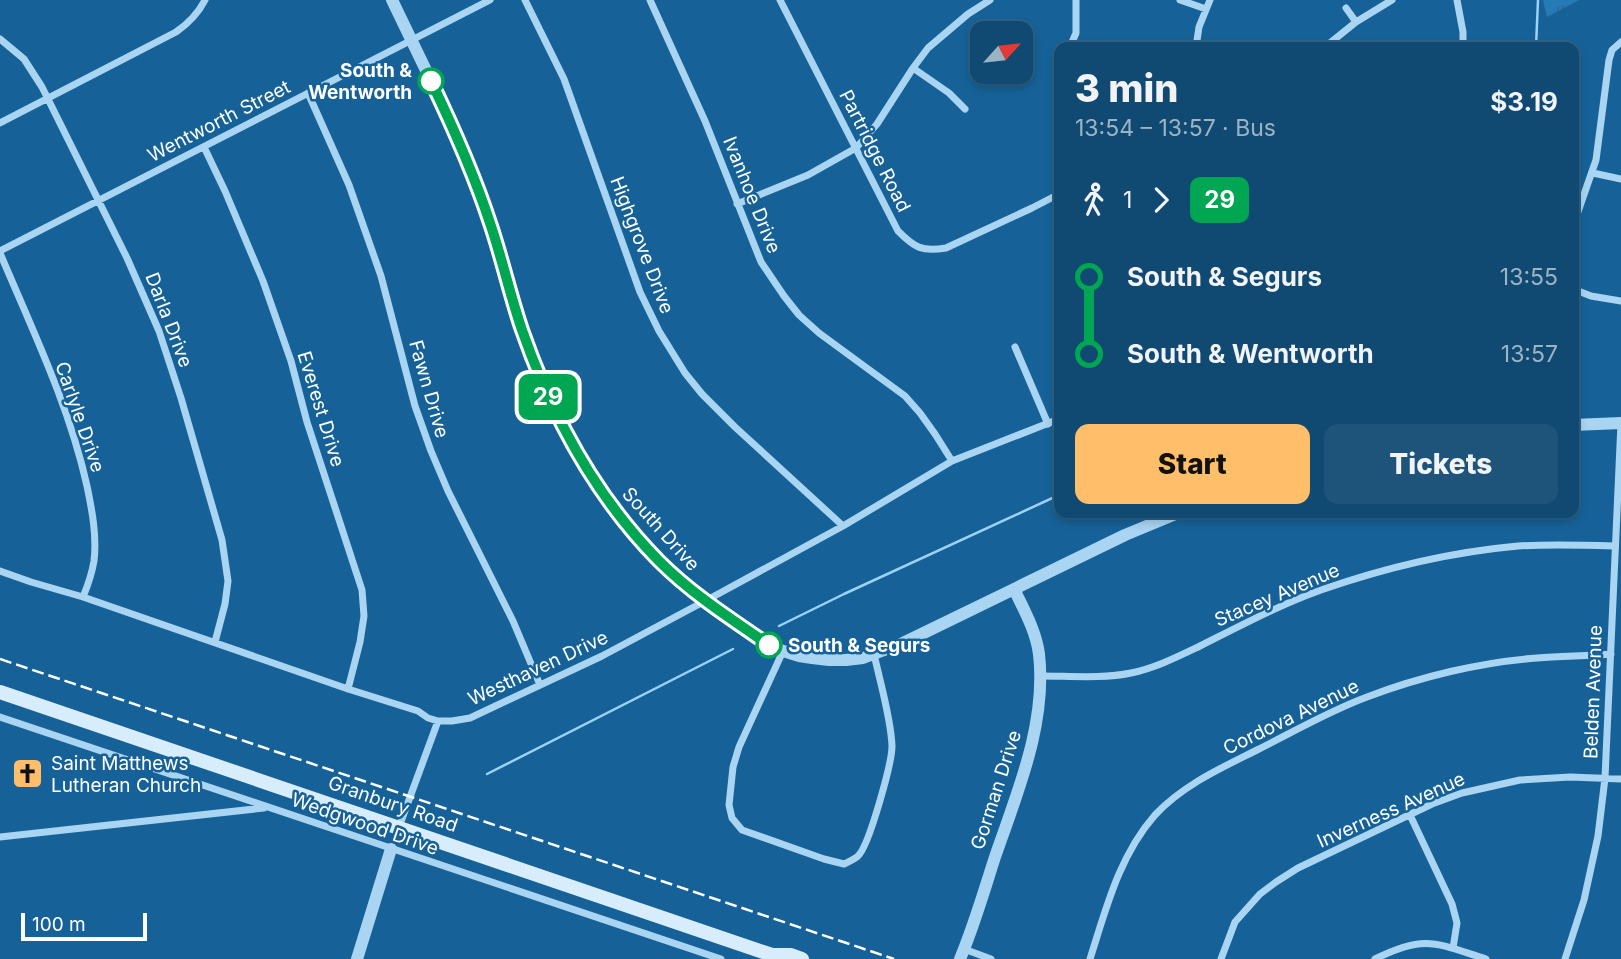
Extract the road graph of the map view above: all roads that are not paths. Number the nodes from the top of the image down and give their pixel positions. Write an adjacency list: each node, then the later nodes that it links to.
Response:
1 (205, 0): 25 (street)
2 (391, 0): 17 (street, South Drive)
3 (491, 0): 17 (street, Wentworth Street)
4 (525, 0): 46 (street, Highgrove Drive)
5 (650, 0): 34 (street, Ivanhoe Drive)
6 (780, 0): 29 (street, Partridge Road)
7 (990, 0): 23 (street)
8 (1076, 0): 18 (street)
9 (1180, 0): 14 (street)
10 (1210, 0): 14 (street)
11 (1392, 0): 15 (street)
12 (1457, 0): 21 (street)
13 (1346, 8): 15 (street)
14 (1206, 9): 19 (street)
15 (1356, 22): 20 (street)
16 (0, 39): 25 (street, Darla Drive)
17 (411, 40): 24 (street, Wentworth Street); 51 (street, South Drive)
18 (1072, 42)
19 (1197, 42)
20 (1331, 42)
21 (1463, 42)
22 (1621, 42): 30 (street)
23 (913, 68): 26 (street); 29 (street)
24 (308, 93): 28 (street, Wentworth Street); 57 (street, Fawn Drive)
25 (48, 98): 27 (street); 33 (street, Darla Drive)
26 (965, 109)
27 (0, 123)
28 (204, 147): 33 (street, Wentworth Street); 58 (street, Everest Drive)
29 (856, 148): 32 (street, Partridge Road); 34 (street)
30 (1593, 173): 31 (street); 35 (street)
31 (1621, 180)
32 (1054, 197)
33 (99, 201): 36 (street, Wentworth Street); 52 (street, Darla Drive)
34 (737, 204): 44 (street, Ivanhoe Drive)
35 (1579, 210)
36 (0, 252): 50 (street, Carlyle Drive)
37 (1579, 291): 38 (street)
38 (1621, 301)
39 (1015, 347): 42 (street)
40 (1054, 421): 42 (street, Westhaven Drive)
41 (1621, 422): 43 (street); 47 (street, Belden Avenue)
42 (1048, 424): 44 (street, Westhaven Drive)
43 (1579, 425)
44 (952, 461): 46 (street, Westhaven Drive)
45 (1166, 518): 49 (street, South Drive)
46 (843, 526): 51 (street, Westhaven Drive)
47 (1614, 546): 55 (street, Belden Avenue); 56 (street, Stacey Avenue)
48 (0, 571): 50 (street)
49 (1014, 590): 54 (street, South Drive); 56 (street, Gorman Drive)
50 (83, 597): 52 (street)
51 (706, 601): 53 (street, South Drive); 57 (street, Westhaven Drive)
52 (215, 642): 58 (street)
53 (783, 652): 54 (street, South Drive); 54 (street)
54 (874, 654)
55 (1611, 654): 62 (street, Belden Avenue); 76 (street, Cordova Avenue)
56 (1040, 676): 70 (street, Gorman Drive)
57 (540, 685): 61 (street, Westhaven Drive)
58 (348, 689): 61 (street)
59 (0, 692): 66 (main road, Granbury Road)
60 (0, 717): 64 (street, Wedgwood Drive)
61 (438, 721): 66 (street)
62 (1605, 778): 63 (street, Inverness Avenue); 65 (street, Inverness Avenue); 80 (street, Belden Avenue)
63 (1621, 779)
64 (268, 807): 67 (street); 68 (street, Wedgwood Drive)
65 (1410, 815): 69 (street); 77 (street, Inverness Avenue)
66 (399, 827): 71 (main road, Granbury Road)
67 (0, 837)
68 (391, 849): 72 (street); 73 (street, Wedgwood Drive)
69 (1453, 948): 78 (street); 79 (street)
70 (962, 954): 75 (street)
71 (775, 957): 74 (main road, Granbury Road)
72 (358, 959)
73 (721, 959)
74 (802, 959)
75 (991, 959)
76 (1090, 959)
77 (1221, 959)
78 (1375, 959)
79 (1486, 959)
80 (1565, 959)

